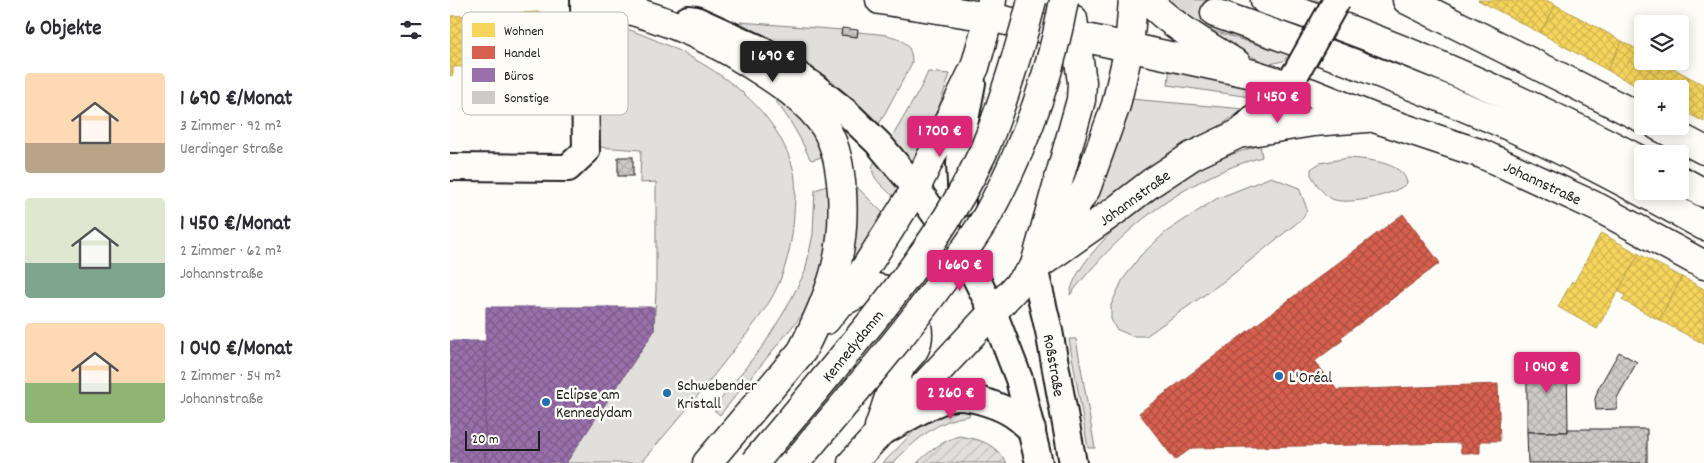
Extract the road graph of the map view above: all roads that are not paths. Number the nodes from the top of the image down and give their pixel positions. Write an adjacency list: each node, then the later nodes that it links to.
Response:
1 (585, 0): 11 (main road)
2 (880, 0): 12 (main road, Johannstraße)
3 (1032, 0): 40 (main road, Kennedydamm, bridge)
4 (1064, 0): 41 (main road, Kennedydamm, bridge)
5 (1069, 0): 14 (main road)
6 (1132, 0): 14 (main road); 15 (main road)
7 (1147, 0): 17 (main road, Johannstraße)
8 (1264, 0): 25 (main road)
9 (1337, 0): 18 (street, Johannstraße, bridge)
10 (1406, 0): 19 (main road)
11 (613, 5): 28 (street); 36 (main road)
12 (990, 9): 14 (main road, Johannstraße); 16 (main road)
13 (1215, 14): 30 (main road)
14 (1081, 37): 15 (main road, Johannstraße); 33 (main road)
15 (1129, 48): 17 (main road, Johannstraße); 33 (main road)
16 (975, 67): 28 (main road); 31 (street)
17 (1253, 74): 18 (main road, Johannstraße)
18 (1291, 79): 21 (main road, Johannstraße); 22 (street, Johannstraße)
19 (1634, 114)
20 (586, 115): 26 (street)
21 (1374, 118): 22 (main road, Johannstraße); 32 (main road, Johannstraße)
22 (1238, 134): 33 (main road, Johannstraße)
23 (1675, 135): 24 (main road)
24 (1704, 150)
25 (1634, 156)
26 (450, 167)
27 (1689, 185): 29 (main road)
28 (916, 188): 31 (street); 34 (main road)
29 (1704, 193)
30 (1704, 226)
31 (964, 254): 35 (street)
32 (1704, 265)
33 (1034, 268): 35 (main road); 44 (street, Roßstraße)
34 (838, 304): 36 (main road); 38 (main road)
35 (993, 312): 37 (street); 38 (main road)
36 (802, 351): 39 (main road)
37 (1032, 430): 38 (street); 43 (street)
38 (875, 438): 42 (main road)
39 (707, 463)
40 (754, 463)
41 (795, 463)
42 (852, 463)
43 (1039, 463)
44 (1073, 463)

